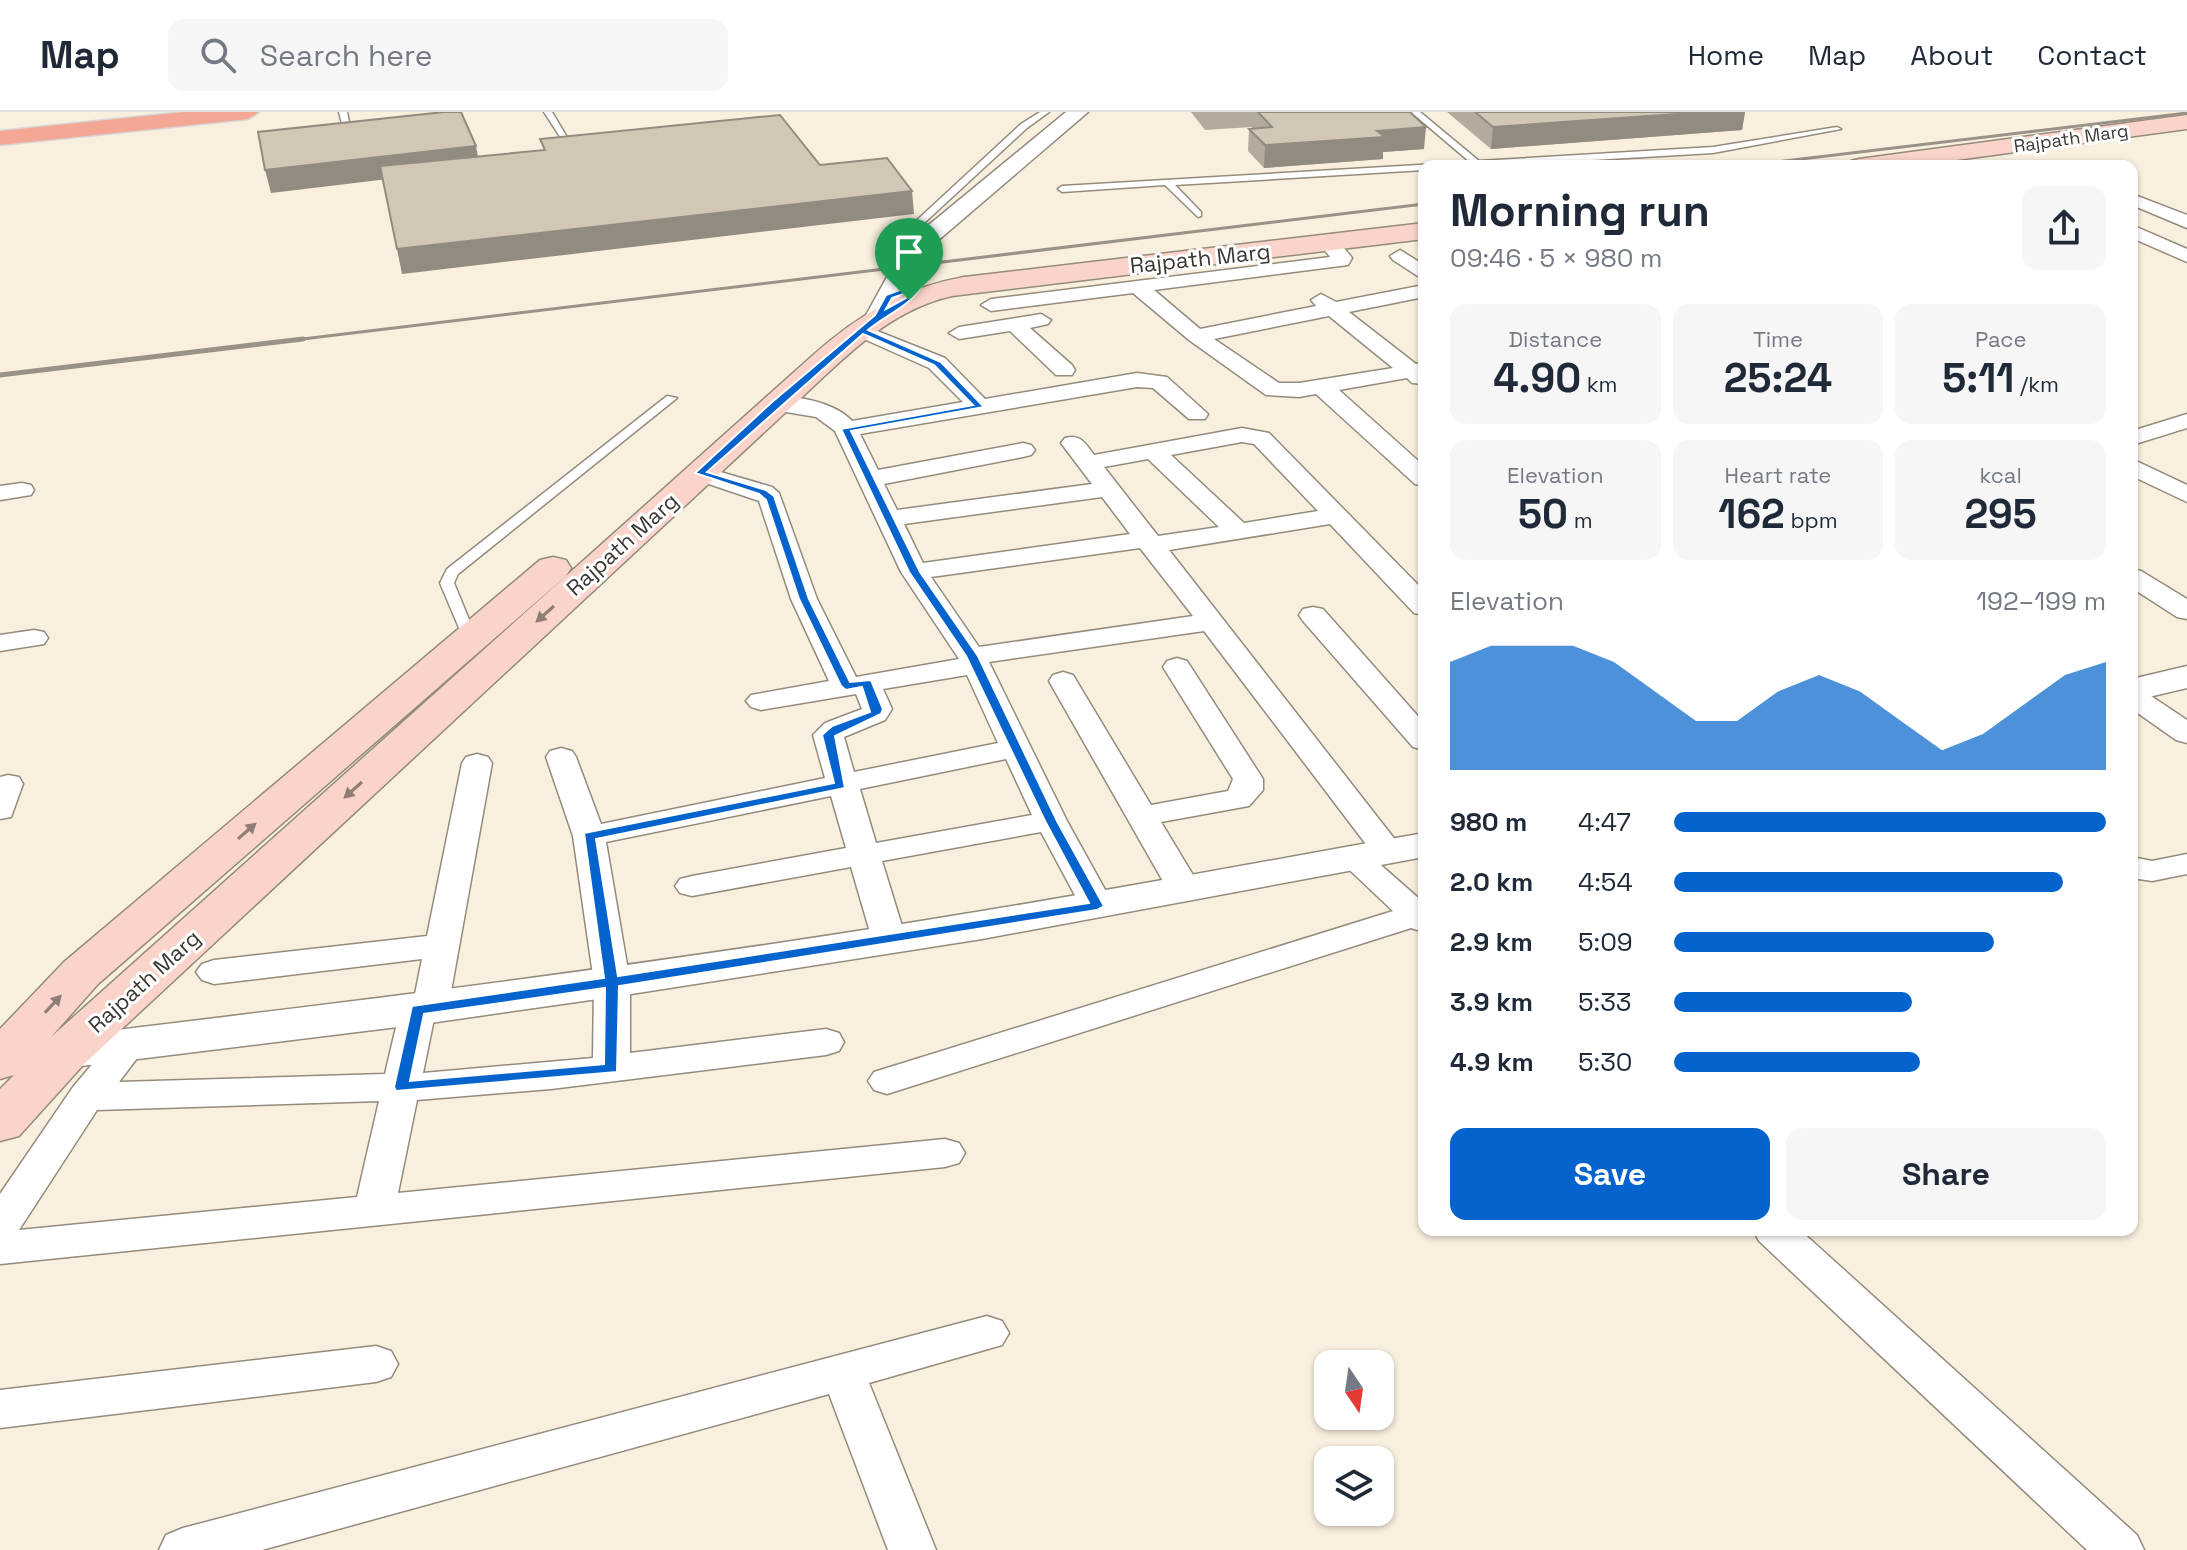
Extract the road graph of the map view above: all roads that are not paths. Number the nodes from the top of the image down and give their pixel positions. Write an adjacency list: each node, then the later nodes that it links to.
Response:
1 (193, 112): 12 (main road)
2 (248, 112): 12 (main road)
3 (343, 112): 13 (lane)
4 (548, 112): 14 (lane)
5 (1045, 112): 28 (lane)
6 (1078, 112): 37 (street)
7 (1103, 112): 37 (street)
8 (1415, 112): 15 (lane)
9 (2187, 122): 17 (main road, Rajpath Marg)
10 (1837, 129): 16 (lane)
11 (2187, 133): 18 (main road, Rajpath Marg)
12 (0, 135)
13 (350, 140)
14 (571, 147)
15 (1472, 160)
16 (1531, 160)
17 (1904, 160)
18 (1987, 160)
19 (1418, 167): 20 (lane)
20 (1167, 182): 21 (lane); 23 (lane)
21 (1062, 189)
22 (2138, 202): 25 (street)
23 (1198, 214)
24 (1418, 221): 37 (main road, Rajpath Marg)
25 (2187, 222)
26 (2138, 234): 29 (street)
27 (1412, 244): 30 (main road, Rajpath Marg)
28 (892, 248)
29 (2187, 256)
30 (1346, 263): 31 (street); 34 (street); 37 (main road, Rajpath Marg)
31 (1280, 270): 32 (street); 38 (street)
32 (1138, 287): 35 (street); 41 (street)
33 (1418, 292): 34 (street)
34 (1388, 298): 38 (street)
35 (1042, 299): 36 (street); 39 (street)
36 (991, 305)
37 (891, 306): 47 (main road, Rajpath Marg); 48 (street); 72 (main road, Rajpath Marg)
38 (1331, 308): 41 (street); 43 (street)
39 (1014, 324): 40 (street); 42 (street)
40 (959, 333)
41 (1196, 336): 45 (street)
42 (1064, 370)
43 (1418, 373)
44 (1418, 374): 45 (street)
45 (1321, 386): 57 (street)
46 (671, 398): 72 (lane)
47 (776, 404): 51 (street); 56 (main road, Rajpath Marg)
48 (980, 407): 49 (street); 51 (street)
49 (1197, 414)
50 (2187, 421): 52 (street)
51 (846, 429): 58 (street)
52 (2138, 436)
53 (1023, 450): 58 (street)
54 (1153, 451): 59 (street); 61 (street); 63 (street)
55 (2138, 469): 60 (street)
56 (700, 473): 78 (street); 107 (main road, Rajpath Marg, one-way to 107)
57 (1418, 474)
58 (870, 479): 62 (street)
59 (1111, 489): 62 (street); 64 (street)
60 (2187, 495)
61 (1336, 516): 63 (street); 67 (street)
62 (887, 519): 65 (street)
63 (1238, 531): 64 (street)
64 (1149, 542): 65 (street); 70 (street)
65 (914, 572): 74 (street)
66 (2138, 581): 68 (street)
67 (1418, 601)
68 (2187, 611)
69 (1313, 615): 82 (street)
70 (1211, 622): 74 (street); 91 (street)
71 (34, 638): 73 (street)
72 (470, 639): 108 (main road, Rajpath Marg, one-way to 72)
73 (0, 643)
74 (974, 660): 78 (street); 84 (street)
75 (1177, 667): 88 (street)
76 (2187, 677): 79 (street)
77 (1063, 681): 88 (street)
78 (856, 684): 81 (street); 87 (street)
79 (2138, 689)
80 (2138, 700): 83 (street)
81 (761, 701)
82 (1418, 734)
83 (2187, 734)
84 (1016, 748): 87 (street); 89 (street)
85 (561, 757): 90 (street)
86 (477, 763): 101 (street)
87 (841, 785): 90 (street); 92 (street)
88 (1141, 816): 96 (street)
89 (1051, 821): 92 (street); 97 (street)
90 (589, 836): 103 (street)
91 (1389, 852): 96 (street); 98 (street)
92 (863, 856): 95 (street); 100 (street)
93 (2187, 864): 94 (street)
94 (2138, 868)
95 (692, 886)
96 (1185, 890): 97 (street)
97 (1097, 906): 100 (street)
98 (1418, 914)
99 (1418, 919): 110 (street)
100 (889, 939): 103 (street)
101 (442, 945): 102 (street); 104 (street)
102 (214, 972)
103 (612, 982): 104 (street); 109 (street)
104 (424, 1009): 106 (street); 111 (street)
105 (826, 1042): 109 (street)
106 (129, 1045): 107 (street); 112 (street)
107 (66, 1052): 108 (street); 113 (main road, Rajpath Marg)
108 (0, 1060)
109 (612, 1069): 111 (street)
110 (887, 1081)
111 (401, 1087): 112 (street); 115 (street)
112 (86, 1097): 116 (street)
113 (0, 1122)
114 (945, 1153): 115 (street)
115 (374, 1209): 118 (street)
116 (0, 1226)
117 (1780, 1236): 125 (street)
118 (0, 1248)
119 (987, 1333): 121 (street)
120 (376, 1364): 122 (street)
121 (843, 1372): 123 (street); 124 (street)
122 (0, 1409)
123 (183, 1550)
124 (912, 1550)
125 (2120, 1550)

